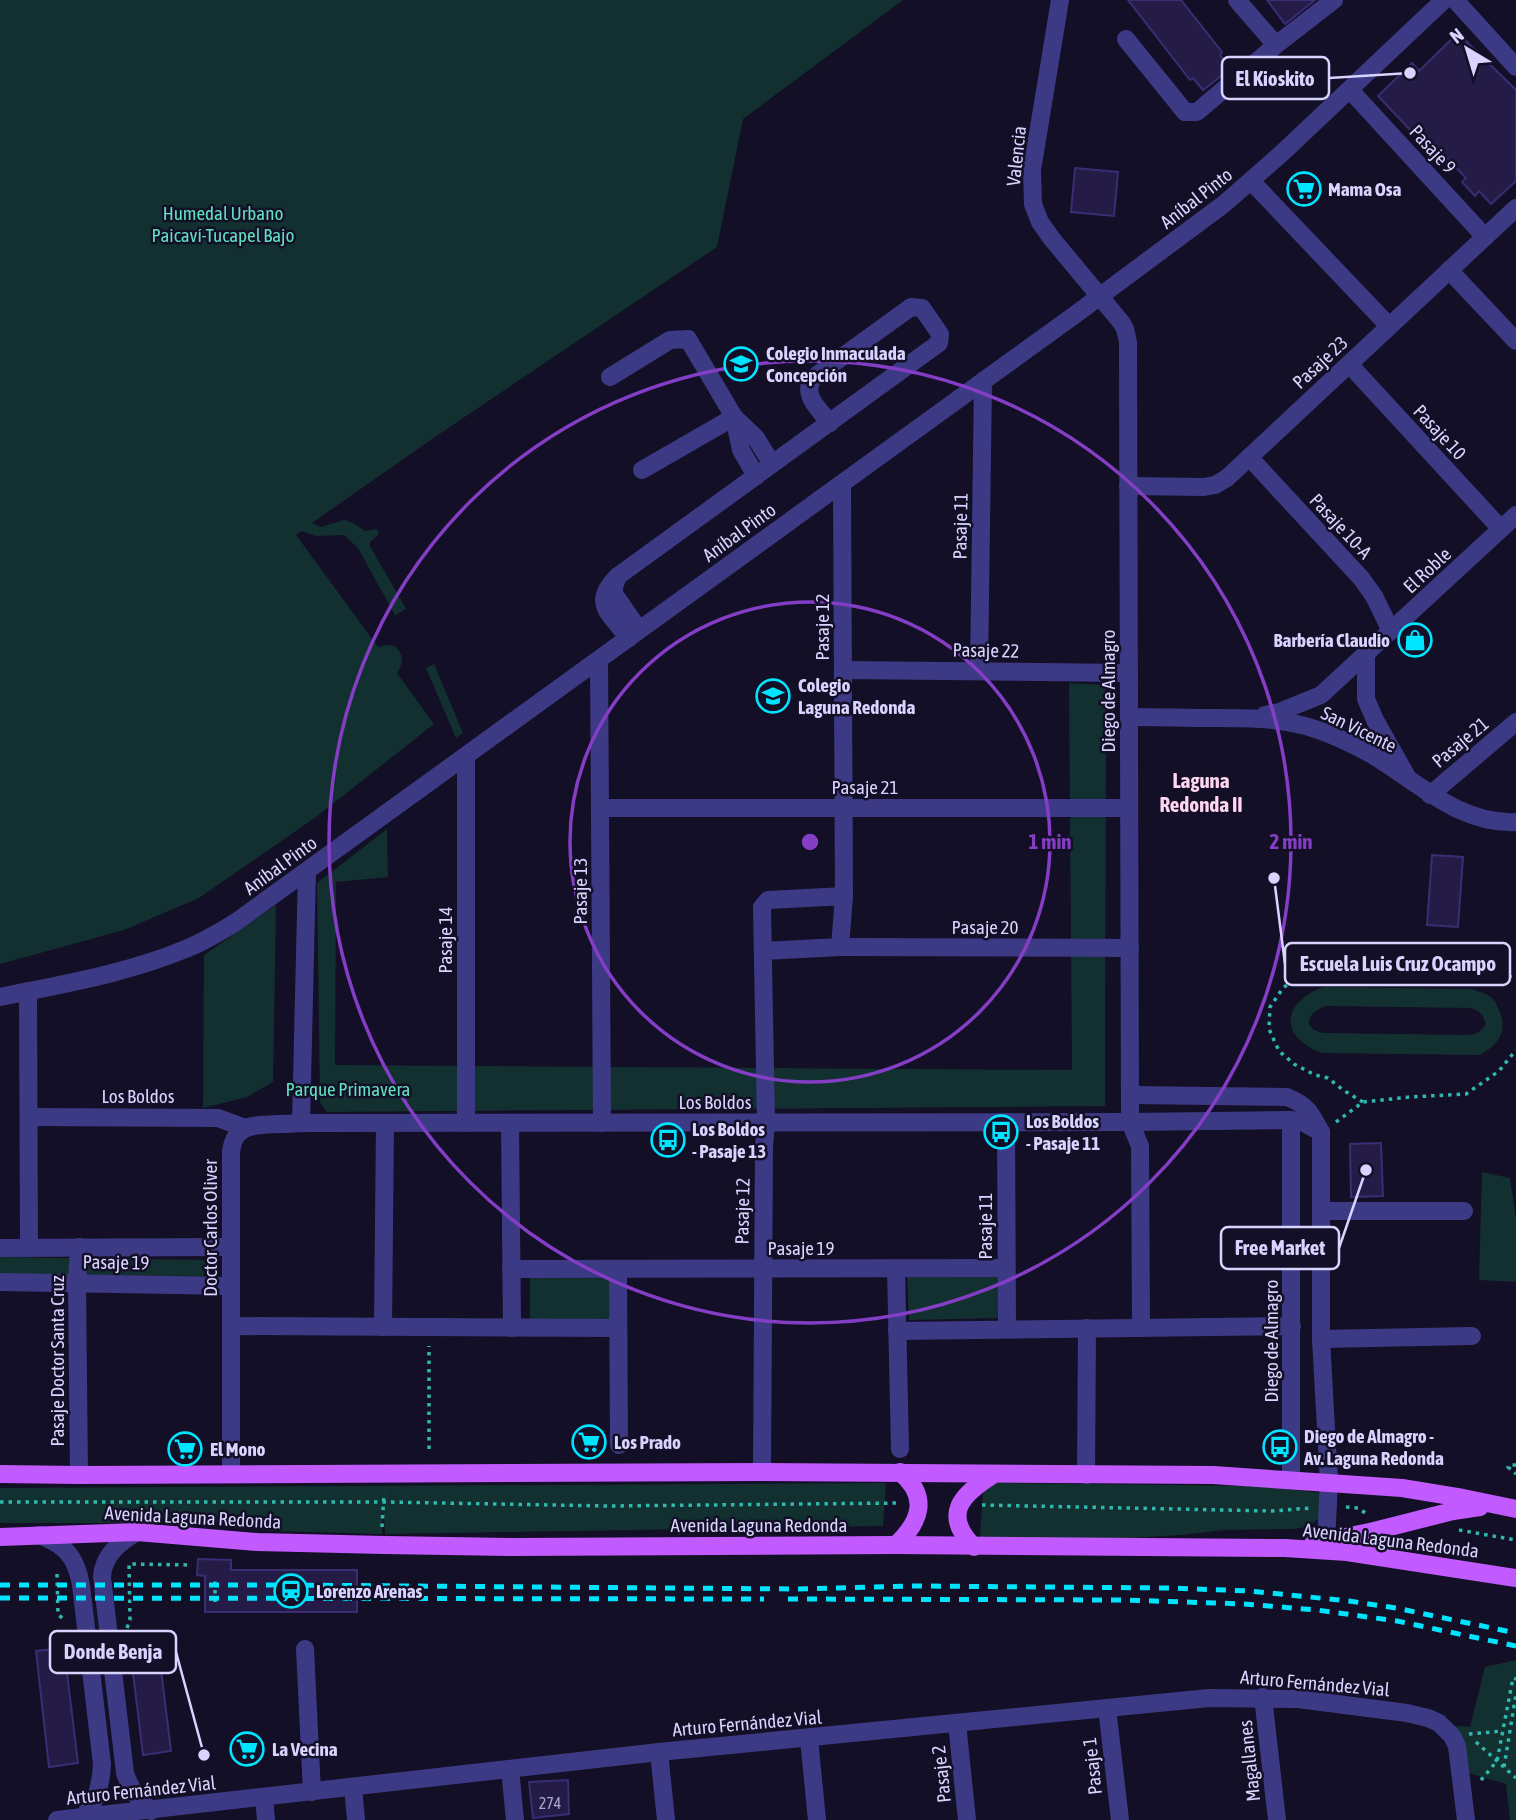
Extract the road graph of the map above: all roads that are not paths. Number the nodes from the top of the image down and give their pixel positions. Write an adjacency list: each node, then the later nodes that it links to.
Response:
1 (1060, 0): 14 (street, Valencia)
2 (1237, 0): 7 (street)
3 (1335, 0): 7 (street)
4 (1444, 0): 9 (street, Aníbal Pinto)
5 (1455, 0): 8 (street)
6 (1125, 39): 7 (street)
7 (1276, 45)
8 (1516, 66)
9 (1350, 90): 10 (street, Aníbal Pinto); 12 (street, Pasaje 9)
10 (1251, 181): 14 (street, Aníbal Pinto); 15 (street)
11 (1516, 208): 12 (street, Pasaje 23)
12 (1485, 237): 13 (street, Pasaje 23)
13 (1449, 270): 15 (street, Pasaje 23); 16 (street)
14 (1100, 297): 19 (street, Aníbal Pinto); 27 (street, Diego de Almagro)
15 (1389, 326): 17 (street, Pasaje 23)
16 (1516, 341)
17 (1349, 364): 22 (street, Pasaje 23); 29 (street, Pasaje 10)
18 (610, 377): 20 (street)
19 (983, 381): 26 (street, Aníbal Pinto); 35 (street, Pasaje 11)
20 (734, 417): 23 (street); 24 (street); 25 (street)
21 (830, 423): 21 (street); 23 (street)
22 (1249, 457): 27 (street, Pasaje 23); 30 (street, Pasaje 10-A)
23 (772, 464): 25 (street)
24 (642, 470)
25 (756, 476): 31 (street)
26 (842, 484): 31 (street, Aníbal Pinto); 34 (street, Pasaje 12)
27 (1128, 486): 36 (street, Diego de Almagro)
28 (1516, 515): 29 (street, El Roble)
29 (1501, 529): 30 (street, El Roble)
30 (1391, 631): 32 (street, El Roble)
31 (634, 634): 33 (street, Aníbal Pinto)
32 (1366, 655): 38 (street, El Roble); 41 (street)
33 (599, 660): 40 (street, Aníbal Pinto); 43 (street, Pasaje 13)
34 (843, 670): 35 (street, Pasaje 22); 44 (street, Pasaje 12)
35 (979, 671): 36 (street, Pasaje 22)
36 (1129, 673): 37 (street, Diego de Almagro)
37 (1129, 717): 38 (street, San Vicente); 45 (street, Diego de Almagro)
38 (1254, 718): 41 (street, San Vicente)
39 (1516, 722): 42 (street, Pasaje 21)
40 (466, 756): 47 (street, Aníbal Pinto); 61 (street, Pasaje 14)
41 (1410, 781): 42 (street, San Vicente)
42 (1430, 794): 46 (street, San Vicente)
43 (600, 808): 44 (street, Pasaje 21); 63 (street, Pasaje 13)
44 (843, 808): 45 (street, Pasaje 21); 48 (street, Pasaje 12)
45 (1129, 808): 50 (street, Diego de Almagro)
46 (1516, 822)
47 (307, 871): 52 (street, Aníbal Pinto); 59 (street)
48 (844, 897): 49 (street, Pasaje 12); 51 (street, Pasaje 12)
49 (840, 947): 50 (street, Pasaje 20); 51 (street)
50 (1130, 948): 54 (street, Diego de Almagro)
51 (763, 951): 64 (street, Pasaje 12)
52 (28, 991): 53 (street, Aníbal Pinto); 55 (street)
53 (0, 997)
54 (1130, 1095): 58 (street, Diego de Almagro); 66 (street)
55 (29, 1117): 65 (street, Los Boldos); 72 (street)
56 (1291, 1120): 58 (street); 66 (street); 82 (street, Diego de Almagro)
57 (1006, 1122): 58 (street, Los Boldos); 64 (street, Los Boldos); 73 (street, Pasaje 11)
58 (1130, 1122): 87 (street, Diego de Almagro)
59 (301, 1123): 60 (street, Los Boldos); 65 (street)
60 (385, 1123): 61 (street, Los Boldos); 83 (street)
61 (466, 1123): 62 (street, Los Boldos)
62 (510, 1123): 63 (street, Los Boldos); 74 (street)
63 (602, 1123): 64 (street, Los Boldos)
64 (766, 1123): 76 (street, Pasaje 12)
65 (245, 1128): 70 (street, Doctor Carlos Oliver)
66 (1321, 1132): 67 (street)
67 (1321, 1210): 68 (street); 91 (street)
68 (1464, 1210)
69 (79, 1247): 70 (street, Pasaje 19); 72 (street, Pasaje 19); 79 (street, Pasaje Doctor Santa Cruz)
70 (231, 1247): 80 (street, Doctor Carlos Oliver)
71 (0, 1248): 72 (street, Pasaje 19)
72 (29, 1248)
73 (1006, 1268): 77 (street, Pasaje 19); 88 (street, Pasaje 11)
74 (512, 1269): 75 (street, Pasaje 19); 84 (street)
75 (618, 1269): 76 (street, Pasaje 19); 85 (street)
76 (763, 1269): 77 (street, Pasaje 19); 94 (street, Pasaje 12)
77 (896, 1269): 89 (street)
78 (0, 1282): 79 (street, Pasaje 19)
79 (77, 1282): 80 (street, Pasaje 19); 99 (street, Pasaje Doctor Santa Cruz)
80 (231, 1286): 81 (street, Doctor Carlos Oliver)
81 (231, 1326): 83 (street); 97 (street, Doctor Carlos Oliver)
82 (1292, 1326): 87 (street); 101 (street, Diego de Almagro)
83 (383, 1327): 84 (street)
84 (512, 1328): 85 (street)
85 (618, 1328): 92 (street)
86 (1087, 1328): 87 (street); 88 (street); 100 (street)
87 (1141, 1328)
88 (1007, 1329): 89 (street)
89 (897, 1331): 93 (street)
90 (1472, 1336): 91 (street)
91 (1321, 1339): 102 (street)
92 (619, 1445)
93 (900, 1449)
94 (762, 1472): 95 (main road, Avenida Laguna Redonda); 97 (main road, Avenida Laguna Redonda)
95 (900, 1472): 98 (main road, Avenida Laguna Redonda); 109 (main road)
96 (0, 1474): 99 (main road, Avenida Laguna Redonda)
97 (231, 1474): 99 (main road, Avenida Laguna Redonda)
98 (994, 1474): 100 (main road, Avenida Laguna Redonda); 110 (main road)
99 (79, 1475)
100 (1086, 1475): 101 (main road, Avenida Laguna Redonda)
101 (1292, 1479): 102 (main road, Avenida Laguna Redonda)
102 (1329, 1482): 103 (main road, Avenida Laguna Redonda); 108 (street)
103 (1496, 1505): 104 (main road, Avenida Laguna Redonda); 108 (main road)
104 (1516, 1509)
105 (137, 1532): 106 (main road, Avenida Laguna Redonda); 109 (main road, Avenida Laguna Redonda); 123 (street)
106 (38, 1535): 107 (main road, Avenida Laguna Redonda); 124 (street)
107 (0, 1537)
108 (1326, 1542): 111 (main road)
109 (896, 1545): 110 (main road, Avenida Laguna Redonda)
110 (974, 1547): 111 (main road, Avenida Laguna Redonda)
111 (1285, 1548): 112 (main road, Avenida Laguna Redonda)
112 (1516, 1578)
113 (304, 1649): 121 (street)
114 (1263, 1697): 115 (street, Arturo Fernández Vial); 133 (street, Magallanes); 134 (street, Arturo Fernández Vial)
115 (1107, 1708): 116 (street, Arturo Fernández Vial); 132 (street, Pasaje 1)
116 (957, 1723): 117 (street, Arturo Fernández Vial); 131 (street, Pasaje 2)
117 (809, 1739): 118 (street, Arturo Fernández Vial); 130 (street)
118 (659, 1752): 119 (street, Arturo Fernández Vial); 129 (street)
119 (510, 1769): 120 (street, Arturo Fernández Vial); 128 (street)
120 (353, 1787): 121 (street, Arturo Fernández Vial); 127 (street)
121 (312, 1792): 122 (street, Arturo Fernández Vial)
122 (264, 1798): 123 (street, Arturo Fernández Vial); 126 (street)
123 (151, 1811): 124 (street, Arturo Fernández Vial)
124 (83, 1817): 125 (street, Arturo Fernández Vial)
125 (57, 1820)
126 (266, 1820)
127 (356, 1820)
128 (515, 1820)
129 (666, 1820)
130 (817, 1820)
131 (967, 1820)
132 (1119, 1820)
133 (1277, 1820)
134 (1466, 1820)

